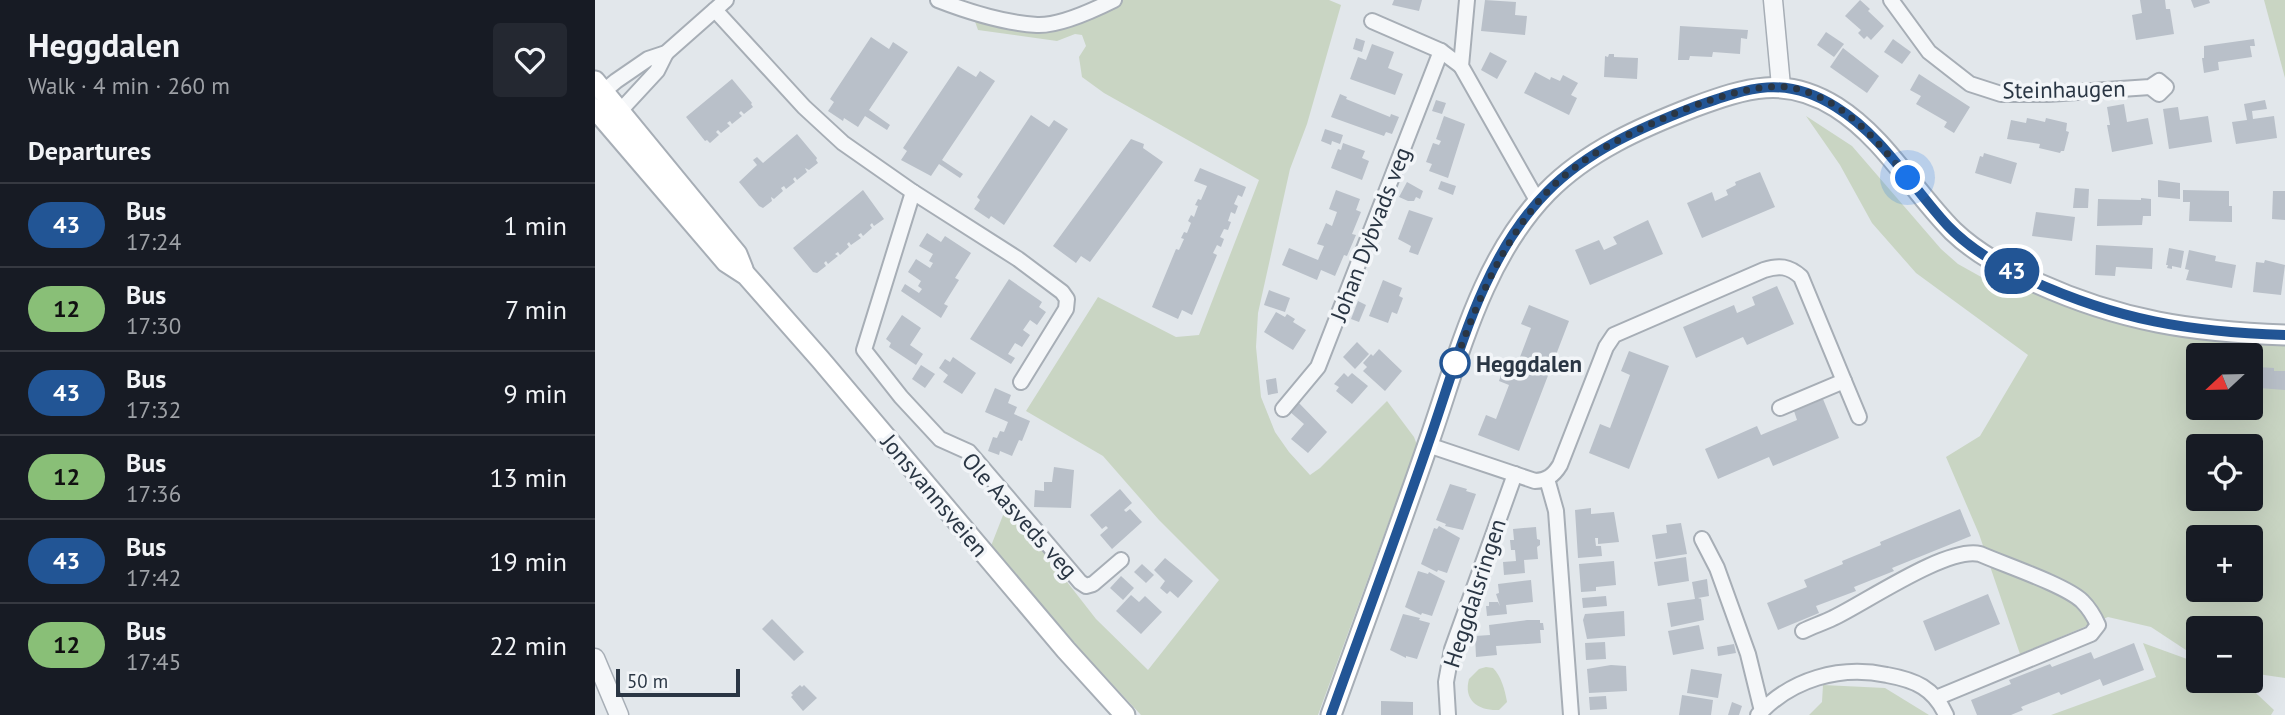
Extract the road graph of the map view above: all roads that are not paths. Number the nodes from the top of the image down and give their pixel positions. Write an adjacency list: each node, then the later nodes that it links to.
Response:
1 (938, 0): 2 (street)
2 (1114, 0)
3 (1467, 0): 10 (street)
4 (1773, 0): 11 (street)
5 (1891, 0): 12 (street, Steinhaugen)
6 (721, 5): 9 (street); 15 (street)
7 (1372, 21): 8 (street)
8 (1441, 51): 10 (street); 22 (street, Johan Dybvads veg)
9 (666, 53): 13 (street); 14 (street)
10 (1461, 66): 16 (street)
11 (1781, 86): 16 (main road); 18 (main road)
12 (2150, 87)
13 (598, 98): 14 (main road, Jonsvannsveien); 17 (main road, Jonsvannsveien)
14 (620, 111): 17 (main road, Jonsvannsveien)
15 (913, 192): 20 (street); 28 (street, Ole Aasveds veg)
16 (1538, 202): 24 (main road)
17 (746, 275): 34 (main road, Jonsvannsveien)
18 (2285, 335)
19 (1844, 381): 21 (street); 23 (street); 26 (street)
20 (1021, 382)
21 (1780, 408)
22 (1283, 409)
23 (1859, 417)
24 (1428, 445): 25 (street); 35 (main road)
25 (1515, 474): 26 (street); 36 (street, Heggdalsringen)
26 (1546, 479): 37 (street)
27 (1702, 539): 32 (street)
28 (1121, 560)
29 (1803, 631): 31 (street)
30 (595, 658): 33 (street)
31 (1936, 698): 32 (street); 38 (street)
32 (1760, 713)
33 (619, 715)
34 (1125, 715)
35 (1331, 715)
36 (1448, 715)
37 (1571, 715)
38 (1947, 715)

